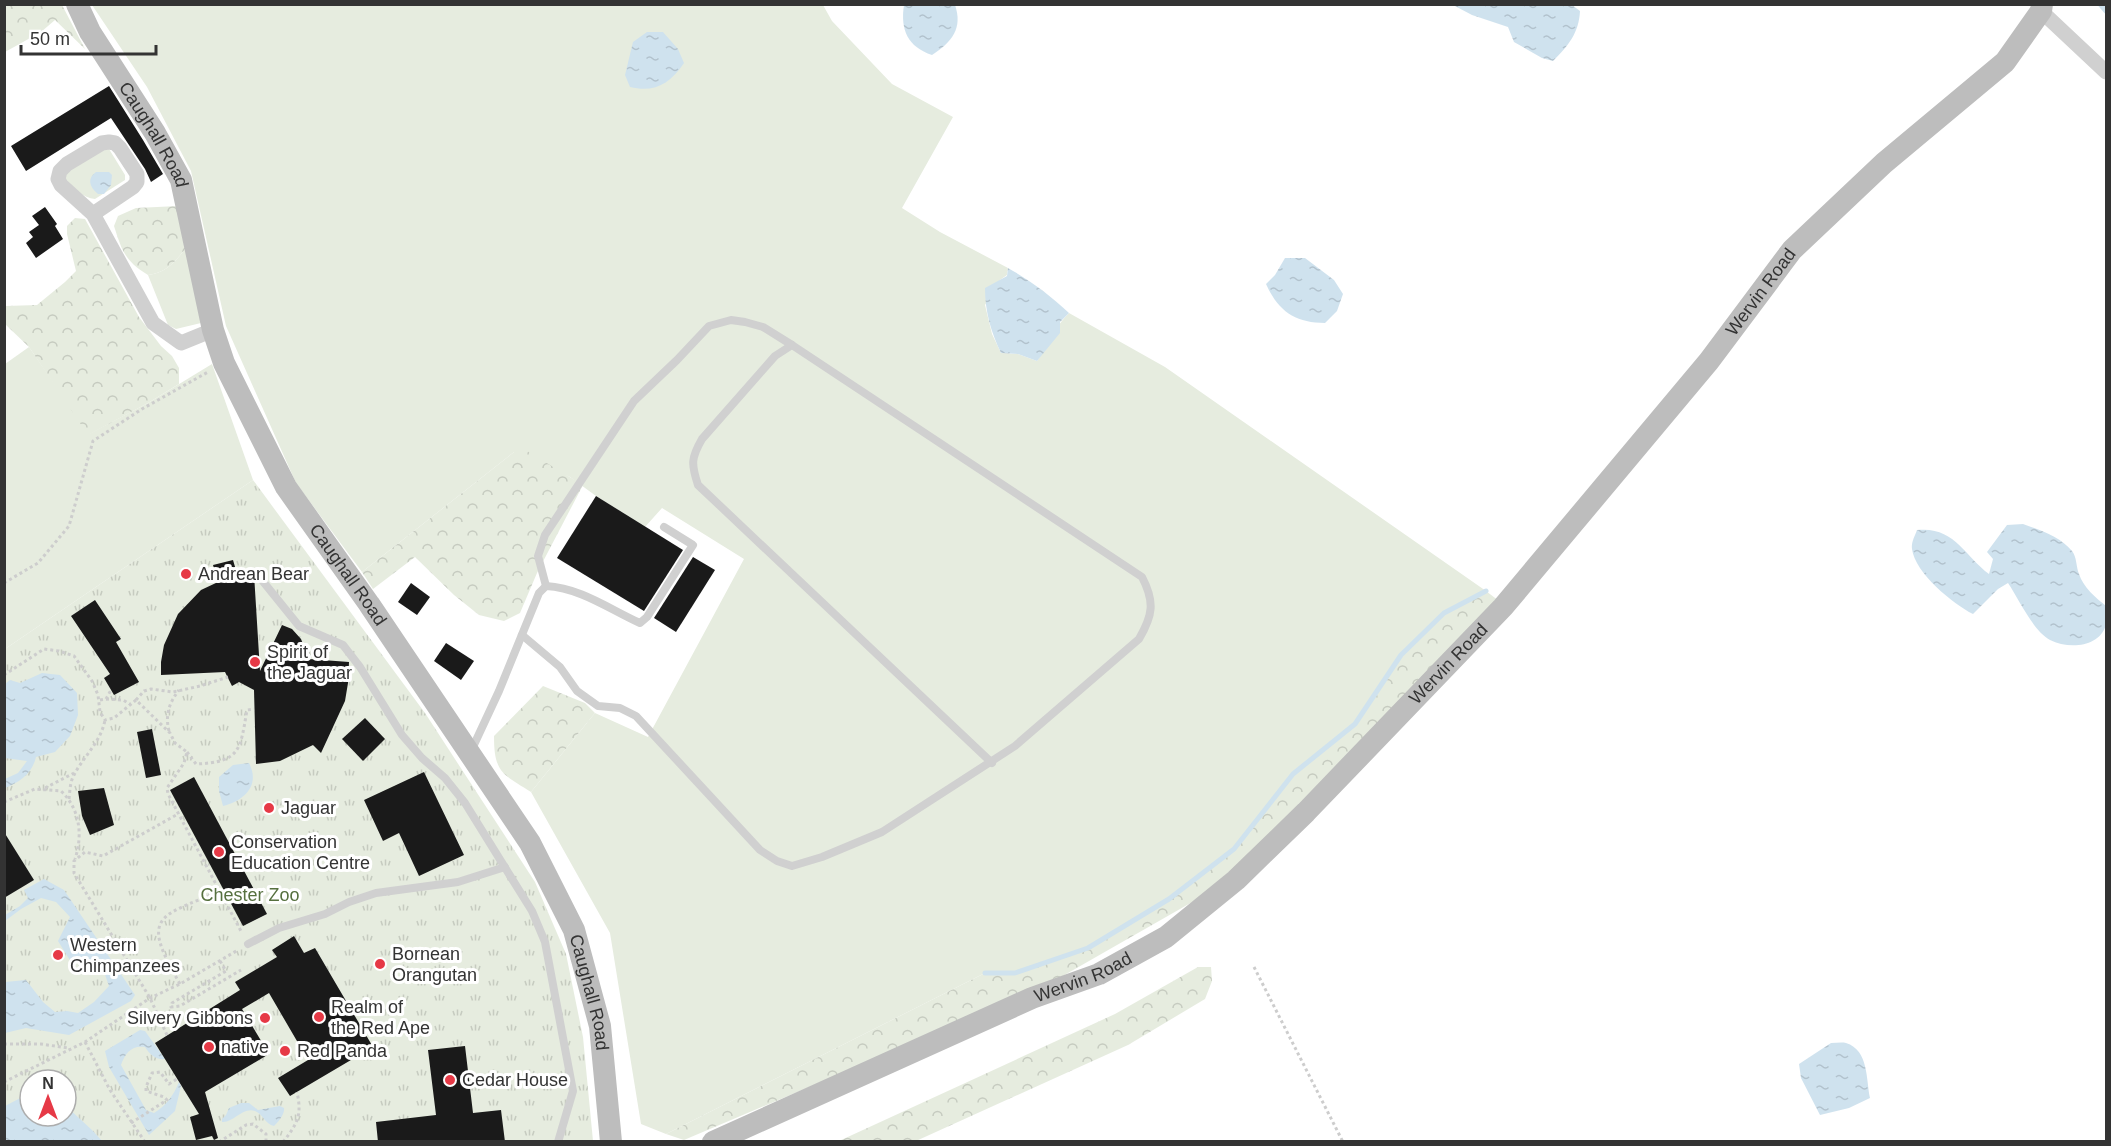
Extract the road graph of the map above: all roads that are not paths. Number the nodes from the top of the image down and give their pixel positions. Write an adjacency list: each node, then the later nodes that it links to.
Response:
1 (77, 4): 5 (street, Caughall Road)
2 (2042, 8): 3 (street); 17 (street, Wervin Road)
3 (2106, 72)
4 (93, 214): 4 (street); 5 (street)
5 (213, 330): 11 (street, Caughall Road)
6 (792, 345): 9 (lane); 12 (lane); 12 (lane)
7 (664, 527): 9 (lane)
8 (261, 579): 13 (lane)
9 (546, 586): 10 (lane)
10 (522, 635): 11 (lane); 12 (lane)
11 (470, 754): 16 (street, Caughall Road)
12 (992, 762)
13 (505, 867): 14 (lane); 15 (lane)
14 (248, 944)
15 (558, 1142)
16 (611, 1142)
17 (713, 1142)

